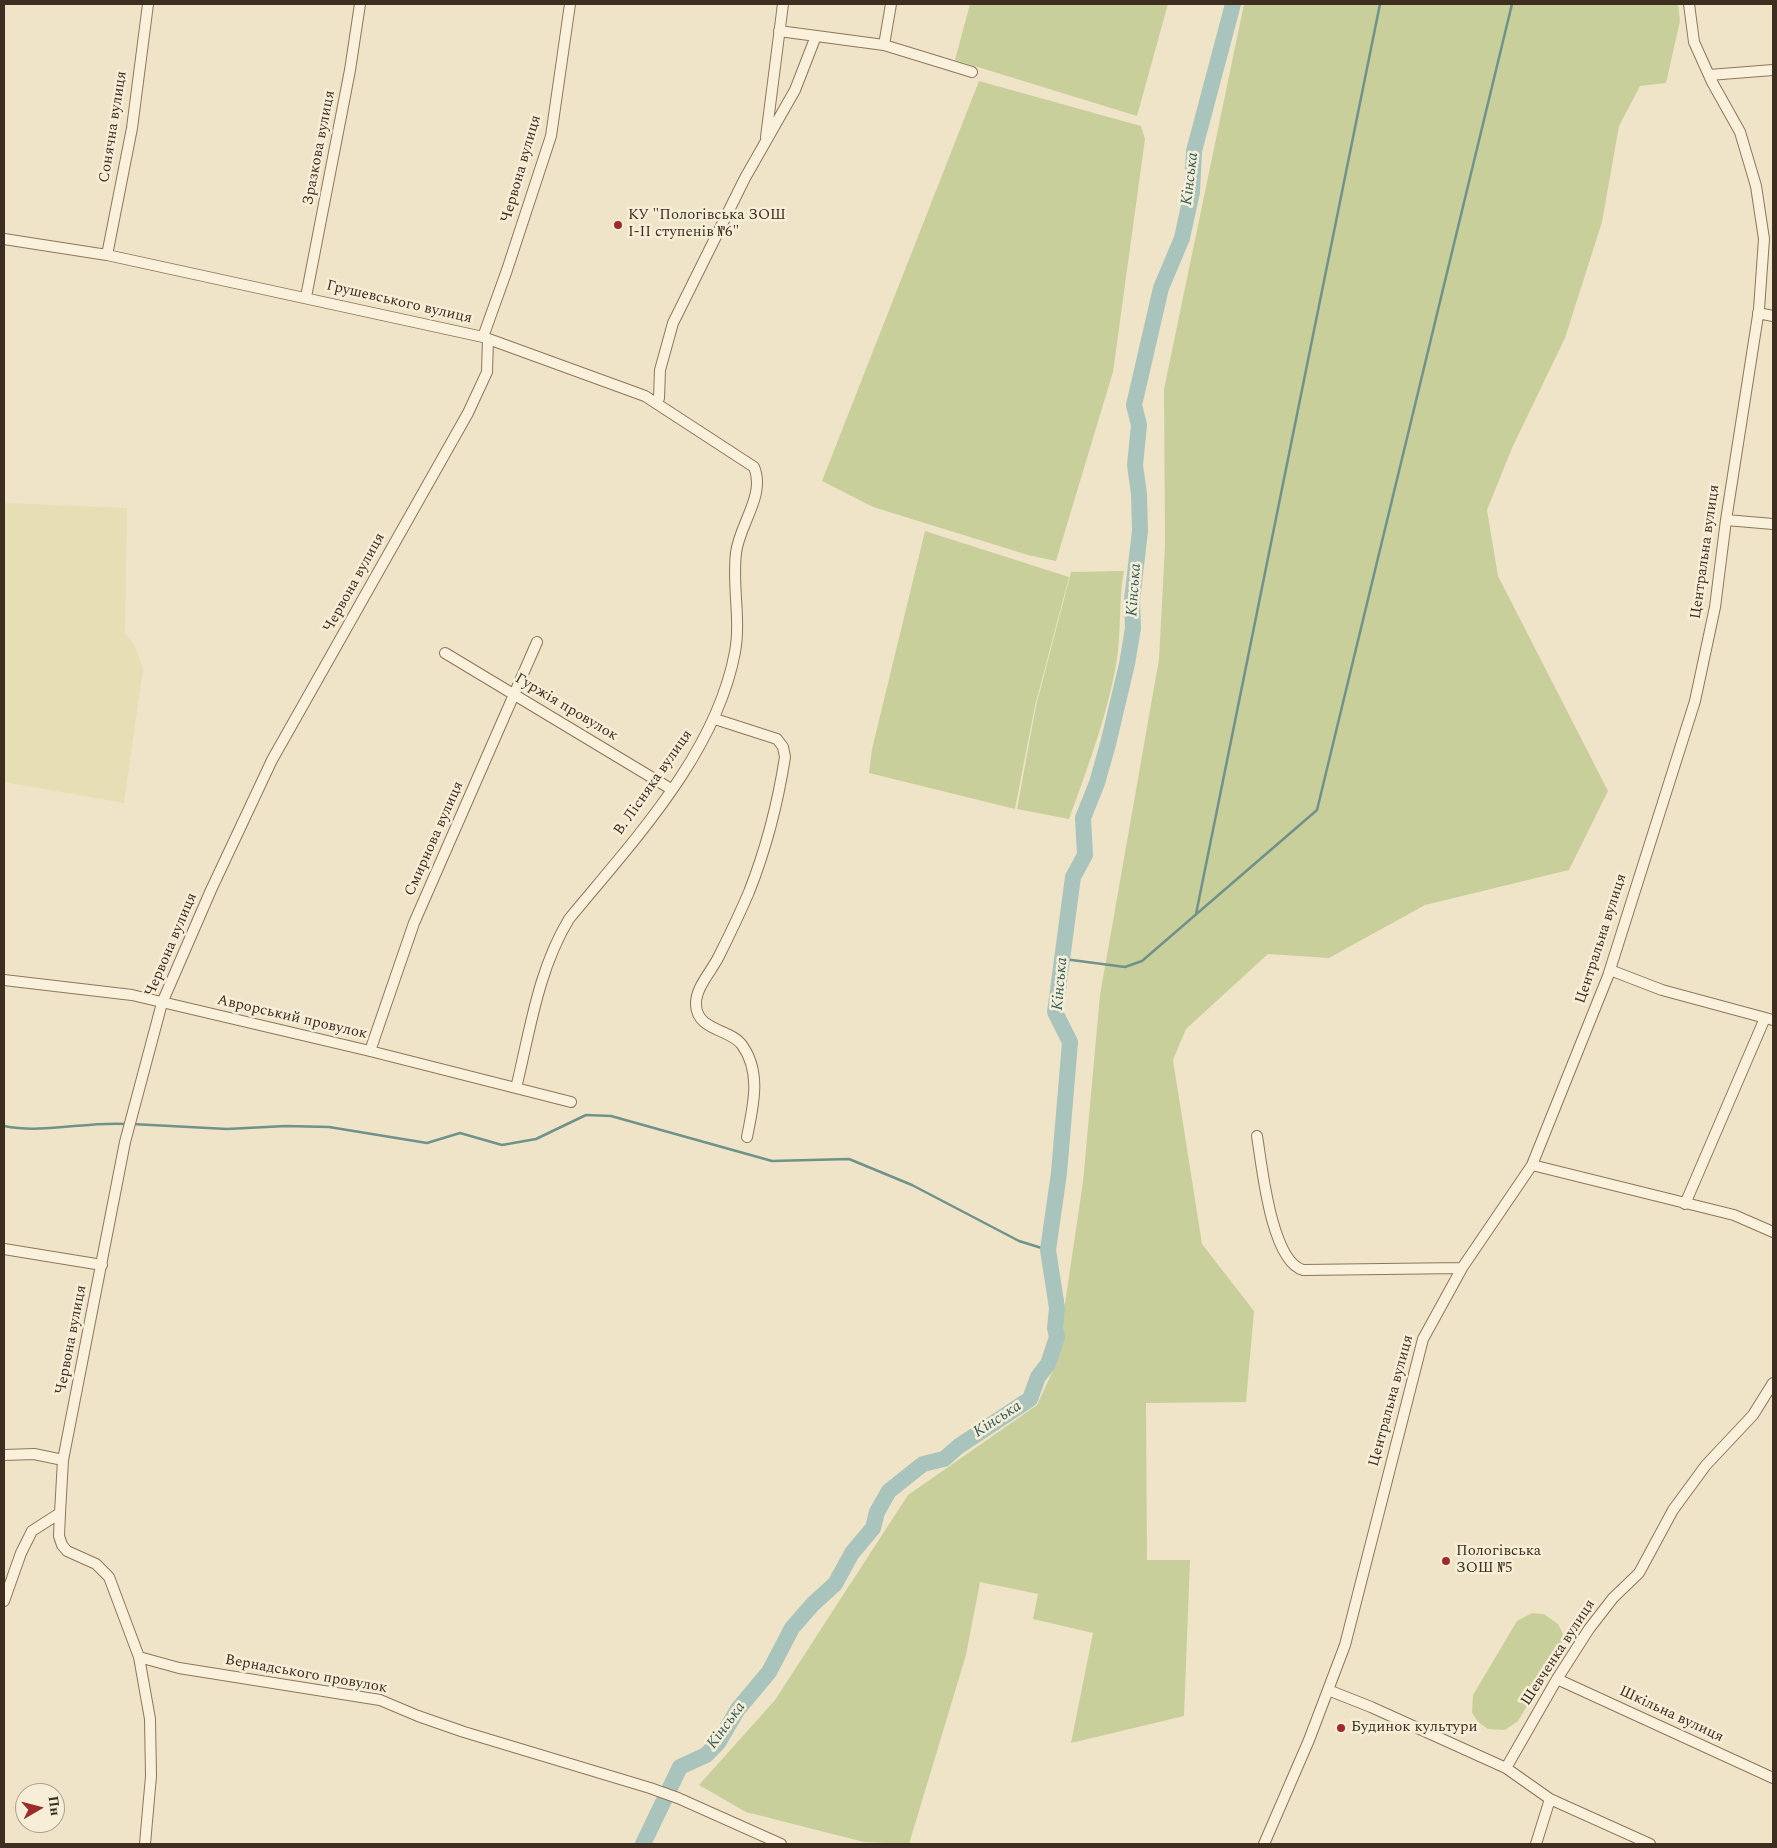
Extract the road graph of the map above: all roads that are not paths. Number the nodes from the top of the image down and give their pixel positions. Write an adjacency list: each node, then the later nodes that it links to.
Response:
1 (148, 4): 15 (street, Сонячна вулиця)
2 (360, 4): 16 (street, Зразкова вулиця)
3 (570, 4): 19 (street, Червона вулиця)
4 (783, 4): 7 (street)
5 (891, 4): 9 (street)
6 (1689, 4): 12 (street, Центральна вулиця)
7 (779, 31): 8 (street); 13 (street)
8 (816, 36): 9 (street); 13 (street)
9 (884, 45): 11 (street)
10 (1773, 70): 12 (street)
11 (972, 72)
12 (1709, 75): 17 (street, Центральна вулиця)
13 (765, 141): 20 (street)
14 (4, 239): 15 (street, Грушевського вулиця)
15 (106, 255): 16 (street, Грушевського вулиця)
16 (306, 298): 19 (street, Грушевського вулиця)
17 (1758, 313): 18 (street); 22 (street, Центральна вулиця)
18 (1773, 316)
19 (485, 338): 20 (street, Грушевського вулиця); 31 (street, Червона вулиця)
20 (656, 402): 21 (street, Грушевського вулиця)
21 (757, 474): 27 (street, В. Лісняка вулиця)
22 (1726, 520): 23 (street); 29 (street, Центральна вулиця)
23 (1773, 524)
24 (537, 642): 26 (street, Смирнова вулиця)
25 (445, 653): 26 (street, Гуржія провулок)
26 (515, 695): 28 (street, Гуржія провулок); 33 (street, Смирнова вулиця)
27 (714, 719): 28 (street, В. Лісняка вулиця); 37 (street)
28 (671, 789): 34 (street, В. Лісняка вулиця)
29 (1610, 970): 32 (street); 38 (street, Центральна вулиця)
30 (4, 980): 31 (street, Аврорський провулок)
31 (162, 1002): 33 (street, Аврорський провулок); 42 (street, Червона вулиця)
32 (1769, 1019): 39 (street)
33 (370, 1052): 34 (street, Аврорський провулок)
34 (516, 1088): 35 (street, Аврорський провулок)
35 (571, 1102)
36 (1257, 1136): 43 (street)
37 (747, 1137)
38 (1532, 1165): 39 (street); 43 (street, Центральна вулиця)
39 (1685, 1204): 40 (street)
40 (1773, 1232)
41 (4, 1250): 42 (street)
42 (102, 1265): 46 (street, Червона вулиця)
43 (1462, 1268): 51 (street, Центральна вулиця)
44 (1773, 1384): 50 (street, Шевченка вулиця)
45 (4, 1455): 46 (street)
46 (63, 1460): 47 (street, Червона вулиця)
47 (60, 1513): 48 (street); 49 (street)
48 (4, 1601)
49 (139, 1657): 55 (street); 56 (street, Вернадського провулок)
50 (1557, 1679): 52 (street, Шевченка вулиця); 53 (street, Шкільна вулиця)
51 (1328, 1690): 52 (street); 57 (street, Центральна вулиця)
52 (1506, 1768): 54 (street)
53 (1773, 1778)
54 (1550, 1799): 58 (street); 59 (street)
55 (145, 1844)
56 (781, 1844)
57 (1264, 1844)
58 (1536, 1844)
59 (1650, 1844)

